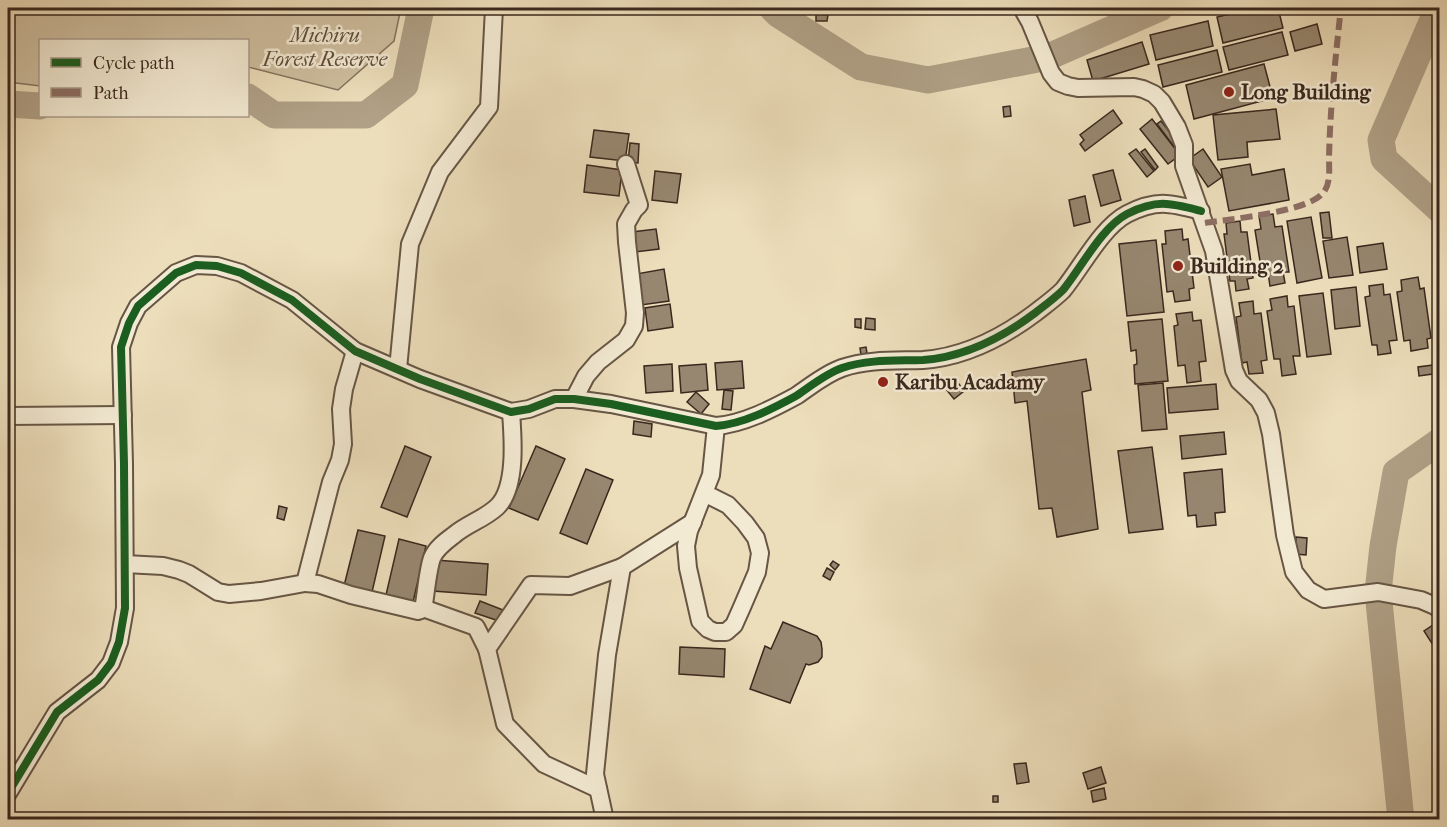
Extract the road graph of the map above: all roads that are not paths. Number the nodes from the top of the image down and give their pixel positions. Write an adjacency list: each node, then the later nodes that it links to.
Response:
1 (494, 8): 6 (street)
2 (1026, 15): 4 (street)
3 (626, 164): 7 (street)
4 (1201, 212): 11 (street); 18 (street)
5 (356, 351): 6 (street); 9 (street); 16 (street)
6 (398, 369): 8 (street)
7 (574, 399): 8 (street); 11 (street)
8 (512, 412): 17 (street)
9 (123, 415): 10 (street); 14 (street)
10 (8, 416)
11 (716, 426): 12 (street)
12 (704, 493): 13 (street); 13 (street)
13 (693, 522): 15 (street)
14 (125, 564): 16 (street); 21 (street)
15 (622, 567): 19 (street); 20 (street)
16 (305, 583): 17 (street)
17 (423, 608): 19 (street)
18 (1440, 610)
19 (487, 649): 20 (street)
20 (598, 789): 22 (street)
21 (8, 793)
22 (605, 819)

